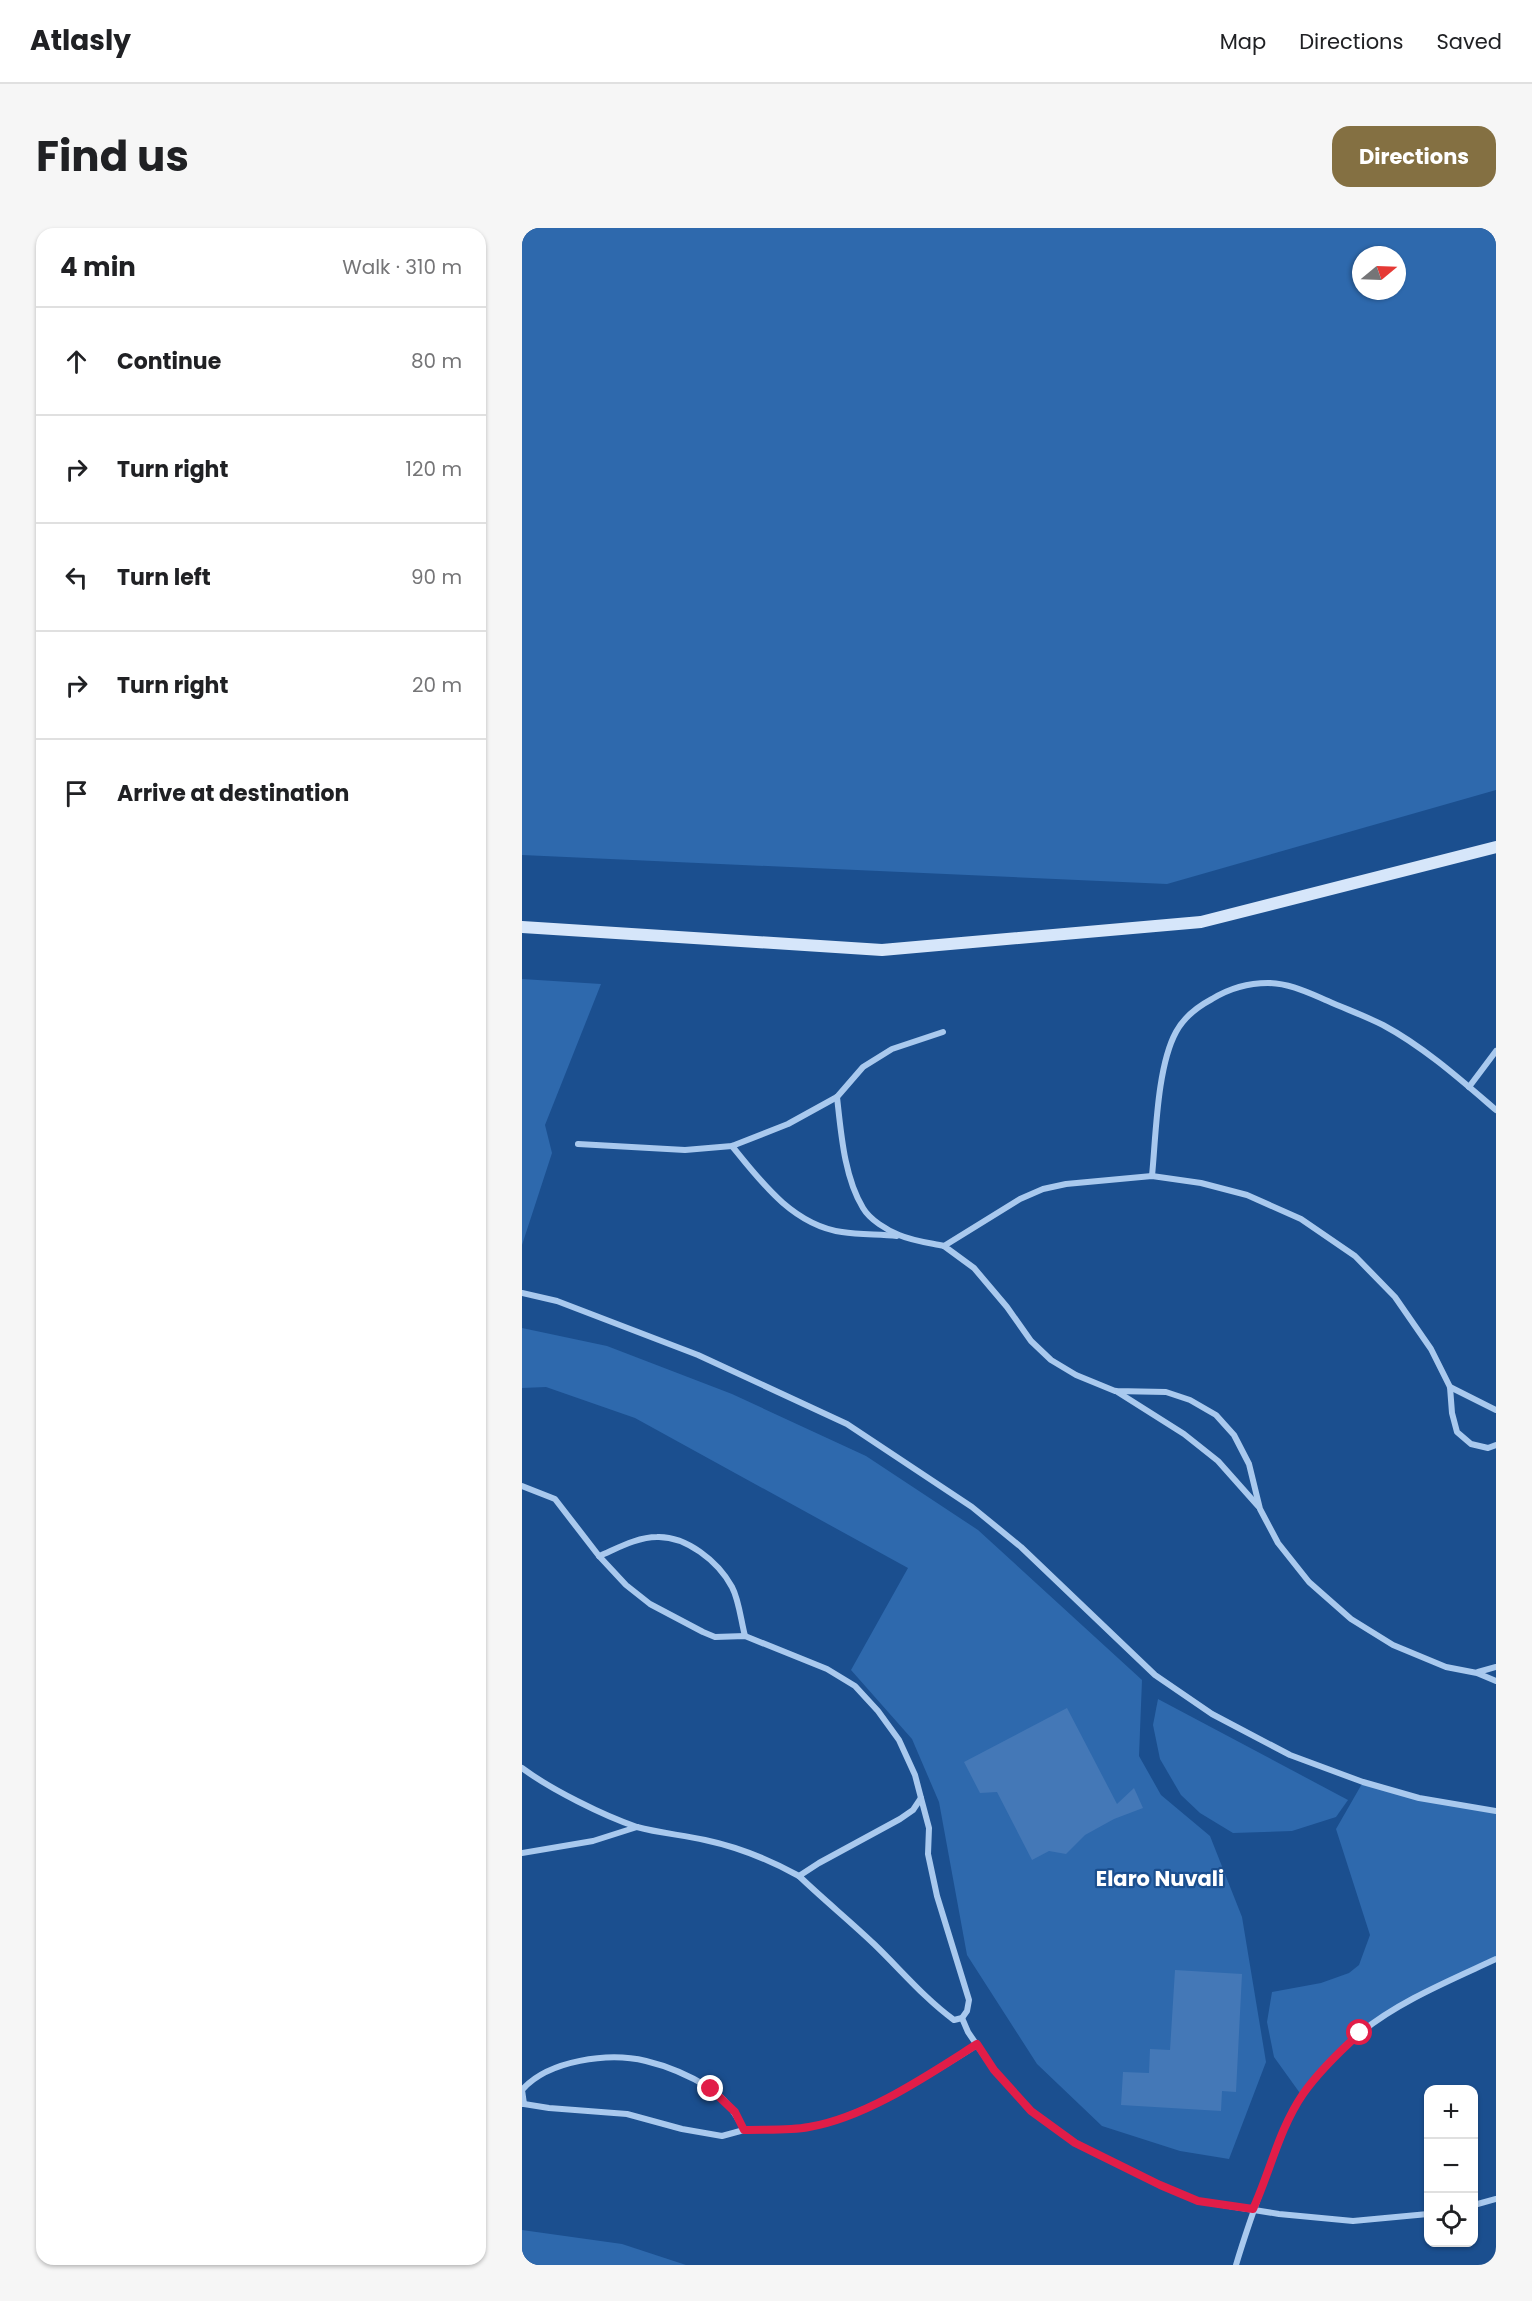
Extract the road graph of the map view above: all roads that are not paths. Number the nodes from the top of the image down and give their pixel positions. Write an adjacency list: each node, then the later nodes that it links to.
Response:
1 (1496, 847): 2 (street)
2 (522, 927)
3 (943, 1032): 6 (street)
4 (1496, 1051): 5 (street)
5 (1469, 1087): 7 (street); 10 (street)
6 (837, 1097): 9 (street); 11 (street)
7 (1496, 1110)
8 (578, 1144): 9 (street)
9 (732, 1146): 11 (street)
10 (1152, 1176): 12 (street); 14 (street)
11 (901, 1236): 12 (street)
12 (944, 1246): 15 (street)
13 (522, 1293): 27 (street)
14 (1450, 1387): 16 (street); 17 (street)
15 (1115, 1391): 19 (street); 19 (street)
16 (1496, 1410)
17 (1496, 1445)
18 (522, 1485): 20 (street)
19 (1260, 1509): 23 (street)
20 (599, 1556): 21 (street); 21 (street)
21 (745, 1636): 26 (street)
22 (1496, 1667): 23 (street)
23 (1477, 1673): 24 (street)
24 (1496, 1681)
25 (522, 1768): 28 (street)
26 (921, 1798): 30 (street); 32 (street)
27 (1496, 1811)
28 (638, 1827): 29 (street); 30 (street)
29 (522, 1853)
30 (800, 1876): 32 (street)
31 (1496, 1959): 38 (street)
32 (962, 2018): 33 (street)
33 (977, 2044): 35 (street); 38 (street)
34 (523, 2104): 35 (street); 35 (street)
35 (744, 2130)
36 (1496, 2199): 37 (street)
37 (1478, 2204)
38 (1253, 2209): 39 (street); 40 (street)
39 (1424, 2214)
40 (1236, 2265)

